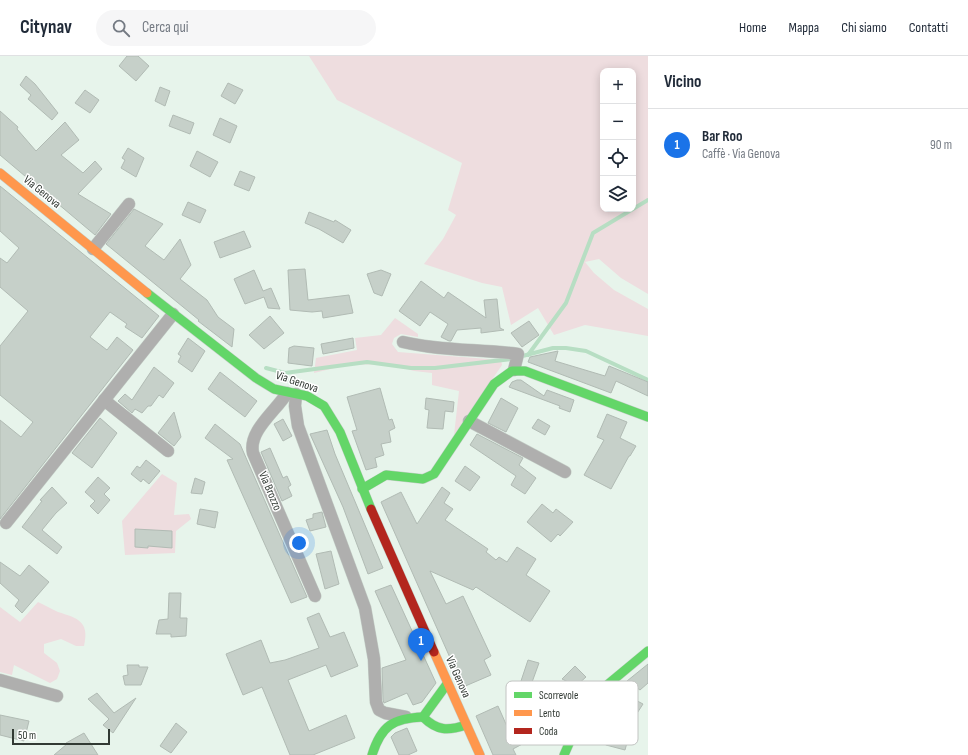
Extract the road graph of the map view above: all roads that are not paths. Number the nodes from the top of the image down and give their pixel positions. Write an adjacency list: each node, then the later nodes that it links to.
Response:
1 (0, 173): 3 (main road, Via Genova)
2 (129, 204): 3 (street)
3 (93, 249): 4 (main road, Via Genova)
4 (173, 314): 7 (main road, Via Genova); 8 (street)
5 (403, 342): 6 (street)
6 (516, 362): 9 (main road); 10 (main road)
7 (292, 393): 13 (main road, Via Genova); 15 (street, Via Brozzo); 21 (street)
8 (104, 400): 11 (street); 14 (street)
9 (648, 417)
10 (469, 421): 12 (street); 13 (main road)
11 (168, 451)
12 (565, 472)
13 (362, 489): 19 (main road, Via Genova)
14 (6, 523)
15 (315, 596)
16 (648, 651): 18 (main road)
17 (0, 680): 20 (street)
18 (611, 681)
19 (447, 684): 22 (main road); 23 (main road, Via Genova)
20 (57, 696)
21 (406, 717): 22 (main road); 25 (main road)
22 (423, 717): 23 (main road)
23 (466, 725): 26 (main road, Via Genova)
24 (568, 745): 27 (main road)
25 (372, 755)
26 (480, 755)
27 (564, 755)

